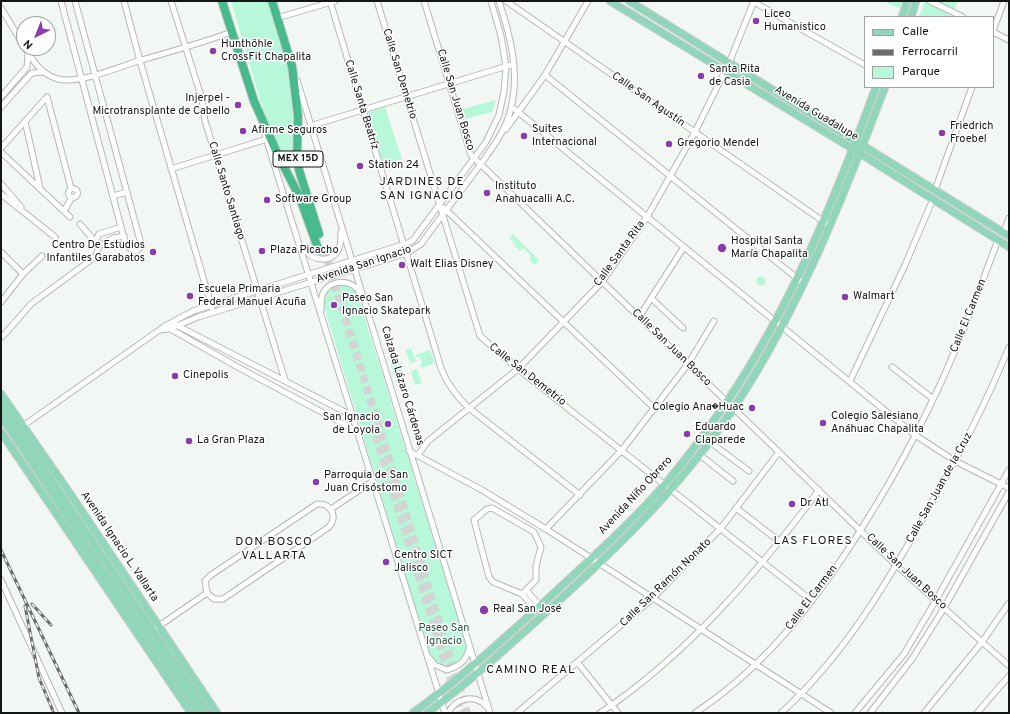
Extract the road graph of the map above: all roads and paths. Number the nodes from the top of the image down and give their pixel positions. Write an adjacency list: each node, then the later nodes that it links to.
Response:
1 (61, 1): 45 (street)
2 (75, 1): 43 (street)
3 (124, 1): 35 (street)
4 (171, 1): 32 (street, Calle Santo Santiago)
5 (222, 1): 28 (highway, Calzada Lázaro Cárdenas / MEX 15D)
6 (272, 1): 25 (highway, Calzada Lázaro Cárdenas / MEX 15D)
7 (377, 1): 51 (street, Calle San Demetrio)
8 (424, 1): 46 (street, Calle San Juan Bosco)
9 (491, 1): 40 (street, Avenida San Ignacio)
10 (499, 1): 37 (street, Avenida San Ignacio)
11 (506, 1): 31 (street, Calle San Agustín)
12 (588, 1): 31 (street)
13 (610, 1): 42 (main road, Avenida Guadalupe)
14 (629, 1): 36 (main road, Avenida Guadalupe)
15 (930, 1): 24 (street)
16 (1004, 1): 26 (street)
17 (331, 2): 25 (street); 56 (street, Calle Santa Beatríz)
18 (753, 2): 36 (street, Calle Santa Rita); 38 (street)
19 (907, 3): 20 (main road); 22 (main road)
20 (915, 4): 23 (main road)
21 (1, 8): 27 (street)
22 (902, 16)
23 (910, 16)
24 (961, 16)
25 (277, 18): 39 (highway, Calzada Lázaro Cárdenas / MEX 15D)
26 (994, 29)
27 (16, 32)
28 (232, 32): 32 (street); 53 (highway, Calzada Lázaro Cárdenas / MEX 15D)
29 (994, 32): 30 (street)
30 (1009, 40)
31 (565, 42): 44 (street); 60 (street, Calle San Agustín)
32 (185, 48): 35 (street); 69 (street, Calle Santo Santiago)
33 (28, 56): 50 (street)
34 (30, 56): 41 (street)
35 (140, 61): 43 (street); 72 (street)
36 (729, 63): 42 (street, Calle Santa Rita); 62 (main road, Avenida Guadalupe)
37 (514, 64): 40 (street); 55 (street, Avenida San Ignacio)
38 (864, 64)
39 (292, 66): 53 (highway, Calzada Lázaro Cárdenas / MEX 15D); 59 (street, Calzada Lázaro Cárdenas)
40 (506, 67): 46 (street); 70 (street, Avenida San Ignacio)
41 (44, 72): 45 (street); 52 (street)
42 (725, 72): 60 (street, Calle Santa Rita); 66 (main road, Avenida Guadalupe)
43 (95, 75): 45 (street); 77 (street)
44 (545, 75): 57 (street); 73 (street)
45 (80, 78): 79 (street)
46 (450, 84): 51 (street); 70 (street, Calle San Juan Bosco)
47 (876, 88): 62 (main road, Avenida Niño Obrero)
48 (885, 88): 64 (main road, Avenida Niño Obrero)
49 (972, 88): 76 (street)
50 (1, 97): 52 (street)
51 (406, 97): 56 (street); 81 (street, Calle San Demetrio)
52 (6, 101): 54 (street)
53 (254, 101): 61 (street, Calzada Lázaro Cárdenas)
54 (1, 107)
55 (512, 107): 57 (street); 63 (street, Avenida San Ignacio)
56 (363, 110): 59 (street); 99 (street, Calle Santa Beatríz)
57 (519, 112): 63 (street); 86 (street)
58 (25, 121): 65 (street); 75 (street); 82 (street)
59 (310, 126): 92 (street, Calzada Lázaro Cárdenas)
60 (695, 132): 73 (street, Calle Santa Rita); 88 (street, Calle San Agustín)
61 (267, 139): 69 (street); 98 (street, Calzada Lázaro Cárdenas)
62 (856, 142): 64 (main road, Avenida Guadalupe); 66 (main road, Avenida Niño Obrero)
63 (495, 144): 71 (street, Avenida San Ignacio)
64 (863, 146): 68 (main road, Avenida Niño Obrero); 76 (main road, Avenida Guadalupe)
65 (1, 148)
66 (853, 149): 68 (main road, Avenida Guadalupe); 88 (main road, Avenida Niño Obrero)
67 (1, 152): 75 (street)
68 (860, 153): 80 (main road, Avenida Guadalupe); 90 (main road, Avenida Niño Obrero)
69 (215, 155): 72 (street); 114 (street, Calle Santo Santiago)
70 (474, 158): 71 (street, Calle San Juan Bosco); 81 (street, Avenida San Ignacio)
71 (481, 164): 83 (street, Avenida San Ignacio); 112 (street, Calle San Juan Bosco)
72 (171, 169): 118 (street)
73 (670, 176): 86 (street, Calle Santa Rita); 110 (street)
74 (1, 184): 84 (street)
75 (41, 189): 82 (street)
76 (935, 190): 93 (main road, Avenida Guadalupe)
77 (127, 192): 79 (street); 94 (street)
78 (1, 194): 84 (street)
79 (113, 196): 91 (street)
80 (933, 199): 97 (main road, Avenida Guadalupe); 139 (street)
81 (440, 205): 83 (street, Calle San Demetrio); 99 (street, Avenida San Ignacio)
82 (64, 211): 85 (street)
83 (445, 212): 104 (street, Avenida San Ignacio); 125 (street); 136 (street, Calle San Demetrio)
84 (26, 214): 95 (street)
85 (70, 216)
86 (647, 217): 101 (street); 112 (street, Calle Santa Rita)
87 (1009, 218): 93 (street)
88 (822, 221): 90 (street, Calle San Agustín); 110 (main road, Avenida Niño Obrero)
89 (80, 224): 96 (street)
90 (830, 226): 113 (main road, Avenida Niño Obrero)
91 (121, 227): 94 (street); 96 (street)
92 (342, 228): 98 (street); 106 (street, Calzada Lázaro Cárdenas)
93 (1007, 234)
94 (124, 236): 100 (street)
95 (55, 237)
96 (96, 240): 100 (street)
97 (998, 240): 102 (main road, Avenida Guadalupe); 142 (street, Calle El Carmen)
98 (300, 244): 109 (street, Calzada Lázaro Cárdenas)
99 (404, 244): 104 (street, Calle Santa Beatríz); 106 (street, Avenida San Ignacio)
100 (99, 246): 131 (street)
101 (684, 247): 116 (street); 123 (street)
102 (1009, 247)
103 (1, 252): 108 (street)
104 (407, 253): 107 (street, Avenida San Ignacio); 146 (street, Calle Santa Beatríz)
105 (42, 256): 108 (street)
106 (352, 260): 107 (street, Calzada Lázaro Cárdenas); 109 (street, Avenida San Ignacio)
107 (354, 269): 111 (street, Avenida San Ignacio); 126 (street, Calzada Lázaro Cárdenas)
108 (23, 274): 117 (street)
109 (309, 274): 111 (street, Calzada Lázaro Cárdenas); 114 (street, Avenida San Ignacio)
110 (796, 277): 113 (street); 123 (main road, Avenida Niño Obrero)
111 (311, 282): 115 (street, Avenida San Ignacio); 120 (street, Calzada Lázaro Cárdenas)
112 (602, 282): 121 (street, Calle San Juan Bosco); 125 (street, Calle Santa Rita)
113 (803, 283): 129 (main road, Avenida Niño Obrero)
114 (256, 290): 115 (street, Calle Santo Santiago); 118 (street, Avenida San Ignacio)
115 (259, 298): 119 (street, Avenida San Ignacio); 138 (street, Calle Santo Santiago)
116 (651, 298): 121 (street); 130 (street)
117 (1, 302)
118 (211, 304): 119 (street); 124 (street, Avenida San Ignacio)
119 (214, 312): 127 (street, Avenida San Ignacio)
120 (321, 313): 126 (street); 149 (street, Calzada Lázaro Cárdenas)
121 (639, 317): 134 (street, Calle San Juan Bosco)
122 (714, 321): 134 (street)
123 (775, 321): 129 (street); 143 (main road, Avenida Niño Obrero)
124 (171, 322): 127 (street); 128 (street, Avenida San Ignacio)
125 (564, 322): 136 (street, Calle Santa Rita); 148 (street)
126 (371, 323): 157 (street, Calzada Lázaro Cárdenas)
127 (177, 326): 128 (street, Avenida San Ignacio); 133 (street)
128 (167, 327): 137 (street); 152 (street, Avenida San Ignacio)
129 (783, 327): 139 (street); 147 (main road, Avenida Niño Obrero)
130 (683, 328)
131 (3, 336)
132 (1009, 347): 162 (street, Calle San Juan de la Cruz)
133 (245, 361): 137 (street); 138 (street)
134 (688, 364): 143 (street, Calle San Juan Bosco); 148 (street)
135 (892, 367): 142 (street)
136 (518, 369): 146 (street, Calle Santa Rita); 158 (street, Calle San Demetrio)
137 (244, 371): 144 (street)
138 (285, 380): 141 (street)
139 (850, 381): 155 (street)
140 (1, 394): 152 (main road, Avenida Ignacio L. Vallarta)
141 (310, 394): 144 (street); 149 (street)
142 (933, 399): 155 (street, Calle El Carmen)
143 (727, 402): 147 (street, Calle San Juan Bosco); 168 (main road, Avenida Niño Obrero)
144 (305, 403): 153 (street)
145 (1, 405): 152 (main road, Avenida Ignacio L. Vallarta)
146 (469, 408): 160 (street, Calle Santa Rita); 174 (street, Calle Santa Beatríz)
147 (733, 408): 156 (main road, Avenida Niño Obrero); 159 (street, Calle San Juan Bosco)
148 (655, 409): 158 (street)
149 (351, 415): 153 (street, Calzada Lázaro Cárdenas)
150 (1, 416): 151 (main road)
151 (6, 423): 165 (main road); 197 (main road)
152 (21, 428): 198 (main road, Avenida Ignacio L. Vallarta); 198 (main road, Avenida Ignacio L. Vallarta)
153 (357, 431): 166 (street, Calzada Lázaro Cárdenas)
154 (1, 432): 186 (main road)
155 (915, 435): 162 (street); 180 (street, Calle El Carmen)
156 (710, 442): 161 (main road, Avenida Niño Obrero); 164 (street)
157 (409, 450): 160 (street); 201 (street, Calzada Lázaro Cárdenas)
158 (622, 450): 168 (street, Calle San Demetrio); 174 (street)
159 (779, 452): 172 (street, Calle San Juan Bosco); 175 (street, Calle San Ramón Nonato)
160 (418, 455): 178 (street)
161 (700, 455): 167 (street); 171 (main road, Avenida Niño Obrero)
162 (955, 461): 169 (street); 185 (street, Calle San Juan de la Cruz)
163 (1009, 470): 169 (street)
164 (749, 471)
165 (38, 480)
166 (373, 481): 176 (street); 202 (street, Calzada Lázaro Cárdenas)
167 (733, 482)
168 (665, 484): 171 (street, Calle San Demetrio); 182 (main road, Avenida Niño Obrero)
169 (1001, 484): 170 (street); 191 (street)
170 (1009, 488)
171 (671, 489): 179 (street, Calle San Demetrio); 184 (main road, Avenida Niño Obrero)
172 (819, 490): 180 (street, Calle San Juan Bosco); 181 (street)
173 (1009, 492): 196 (street)
174 (580, 495): 178 (street)
175 (736, 508): 179 (street, Calle San Ramón Nonato); 181 (street)
176 (331, 509): 189 (street); 189 (street)
177 (60, 512): 186 (main road)
178 (546, 528): 182 (street)
179 (721, 528): 183 (street, Calle San Demetrio); 190 (street, Calle San Ramón Nonato)
180 (861, 531): 185 (street, Calle San Juan Bosco); 192 (street, Calle El Carmen)
181 (779, 541): 183 (street)
182 (592, 559): 184 (street); 195 (main road, Avenida Niño Obrero)
183 (763, 562): 192 (street, Calle San Demetrio); 199 (street)
184 (600, 564): 190 (street); 207 (main road, Avenida Niño Obrero)
185 (897, 566): 191 (street, Calle San Juan Bosco); 210 (street, Calle San Juan de la Cruz)
186 (95, 571): 193 (main road)
187 (1, 580): 214 (street)
188 (524, 592): 188 (street); 195 (street)
189 (207, 593): 198 (street)
190 (654, 598): 199 (street); 203 (street, Calle San Ramón Nonato)
191 (936, 600): 196 (street, Calle San Juan Bosco); 229 (street)
192 (812, 601): 205 (street, Calle El Carmen)
193 (117, 603): 197 (main road); 215 (main road)
194 (1009, 603): 200 (street)
195 (538, 608): 204 (main road, Avenida Niño Obrero)
196 (944, 608): 200 (street, Calle San Juan Bosco); 230 (street)
197 (134, 617): 216 (main road)
198 (155, 628): 217 (main road, Avenida Ignacio L. Vallarta); 218 (main road, Avenida Ignacio L. Vallarta)
199 (700, 628): 205 (street); 212 (street)
200 (982, 642): 206 (street, Calle San Juan Bosco); 231 (street)
201 (469, 645): 202 (street); 204 (street, Calzada Lázaro Cárdenas)
202 (427, 655): 209 (street, Calzada Lázaro Cárdenas)
203 (578, 662): 212 (street); 223 (street, Calle San Ramón Nonato)
204 (475, 664): 207 (street, Calzada Lázaro Cárdenas); 209 (main road, Avenida Niño Obrero)
205 (756, 665): 210 (street); 226 (street, Calle El Carmen)
206 (1009, 666)
207 (478, 673): 211 (main road, Avenida Niño Obrero); 213 (street, Calzada Lázaro Cárdenas)
208 (1009, 676): 232 (street)
209 (439, 694): 211 (street, Calzada Lázaro Cárdenas); 219 (main road, Avenida Niño Obrero)
210 (801, 694): 227 (street, Calle San Juan de la Cruz); 228 (street)
211 (442, 702): 220 (main road, Avenida Niño Obrero); 221 (street, Calzada Lázaro Cárdenas)
212 (612, 705): 224 (street); 225 (street)
213 (490, 711): 222 (street)
214 (62, 713)
215 (191, 713)
216 (200, 713)
217 (208, 713)
218 (217, 713)
219 (413, 713)
220 (427, 713)
221 (445, 713)
222 (448, 713)
223 (517, 713)
224 (600, 713)
225 (618, 713)
226 (695, 713)
227 (781, 713)
228 (831, 713)
229 (855, 713)
230 (870, 713)
231 (924, 713)
232 (977, 713)

